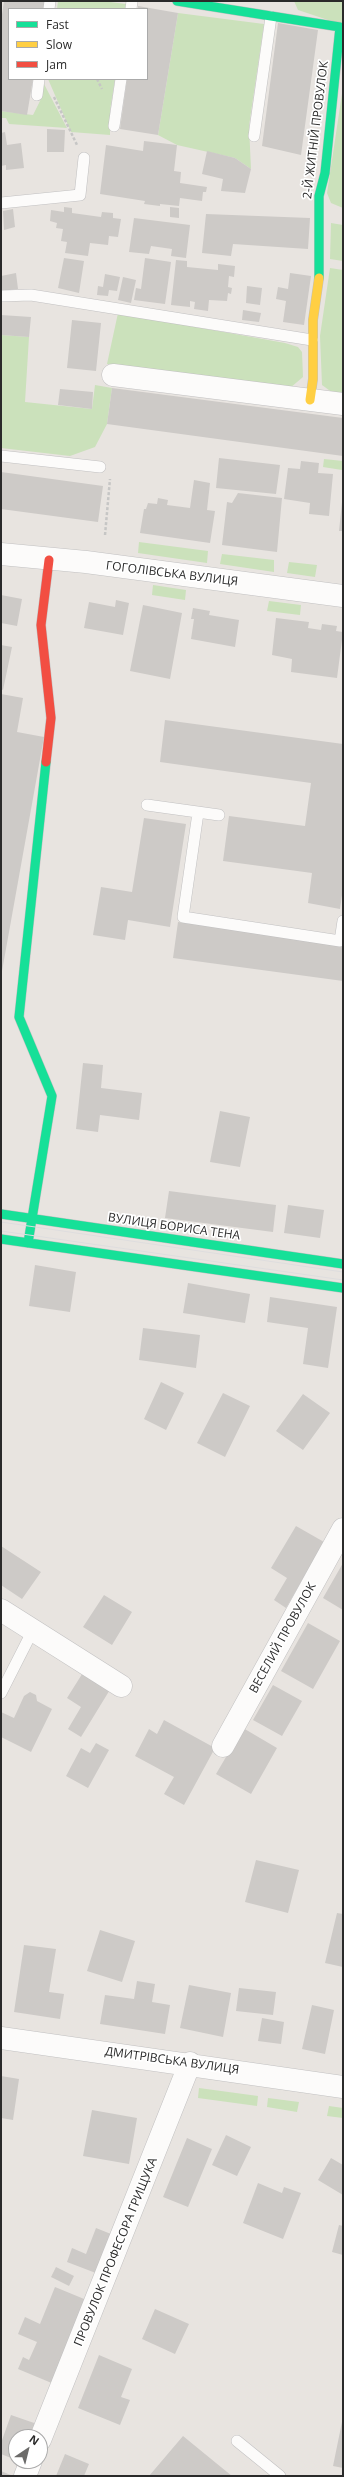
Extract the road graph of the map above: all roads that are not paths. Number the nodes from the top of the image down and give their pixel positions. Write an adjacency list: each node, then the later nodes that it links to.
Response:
1 (177, 1): 3 (street, 2-Й ЖИТНІЙ ПРОВУЛОК)
2 (254, 1): 3 (lane)
3 (253, 14): 4 (street, 2-Й ЖИТНІЙ ПРОВУЛОК)
4 (271, 17): 9 (lane); 13 (street, 2-Й ЖИТНІЙ ПРОВУЛОК)
5 (39, 80): 7 (lane)
6 (121, 80): 8 (lane)
7 (37, 95)
8 (114, 126)
9 (254, 136)
10 (84, 158): 11 (lane)
11 (1, 203)
12 (1, 296): 13 (lane)
13 (312, 340): 15 (street, 2-Й ЖИТНІЙ ПРОВУЛОК)
14 (113, 375): 15 (street)
15 (310, 400): 16 (street)
16 (343, 404)
17 (1, 456): 18 (lane)
18 (100, 467)
19 (1, 554): 20 (street, ГОГОЛІВСЬКА ВУЛИЦЯ)
20 (49, 560): 21 (street, ГОГОЛІВСЬКА ВУЛИЦЯ); 27 (street)
21 (343, 596)
22 (147, 805): 23 (lane)
23 (198, 813): 24 (lane); 25 (lane)
24 (219, 815)
25 (343, 921)
26 (1, 1214): 27 (street, ВУЛИЦЯ БОРИСА ТЕНА)
27 (31, 1218): 29 (street); 30 (street, ВУЛИЦЯ БОРИСА ТЕНА)
28 (1, 1239): 29 (street)
29 (28, 1243): 31 (street)
30 (343, 1264)
31 (343, 1288)
32 (343, 1529): 37 (street, ВЕСЕЛИЙ ПРОВУЛОК)
33 (1, 1610): 34 (street)
34 (33, 1630): 35 (street); 36 (lane)
35 (122, 1686)
36 (1, 1693)
37 (223, 1746)
38 (1, 2038): 39 (street, ДМИТРІВСЬКА ВУЛИЦЯ)
39 (190, 2063): 40 (street, ДМИТРІВСЬКА ВУЛИЦЯ); 41 (street, ПРОВУЛОК ПРОФЕСОРА ГРИЩУКА)
40 (343, 2087)
41 (44, 2429)
42 (237, 2441): 43 (lane)
43 (280, 2476)

